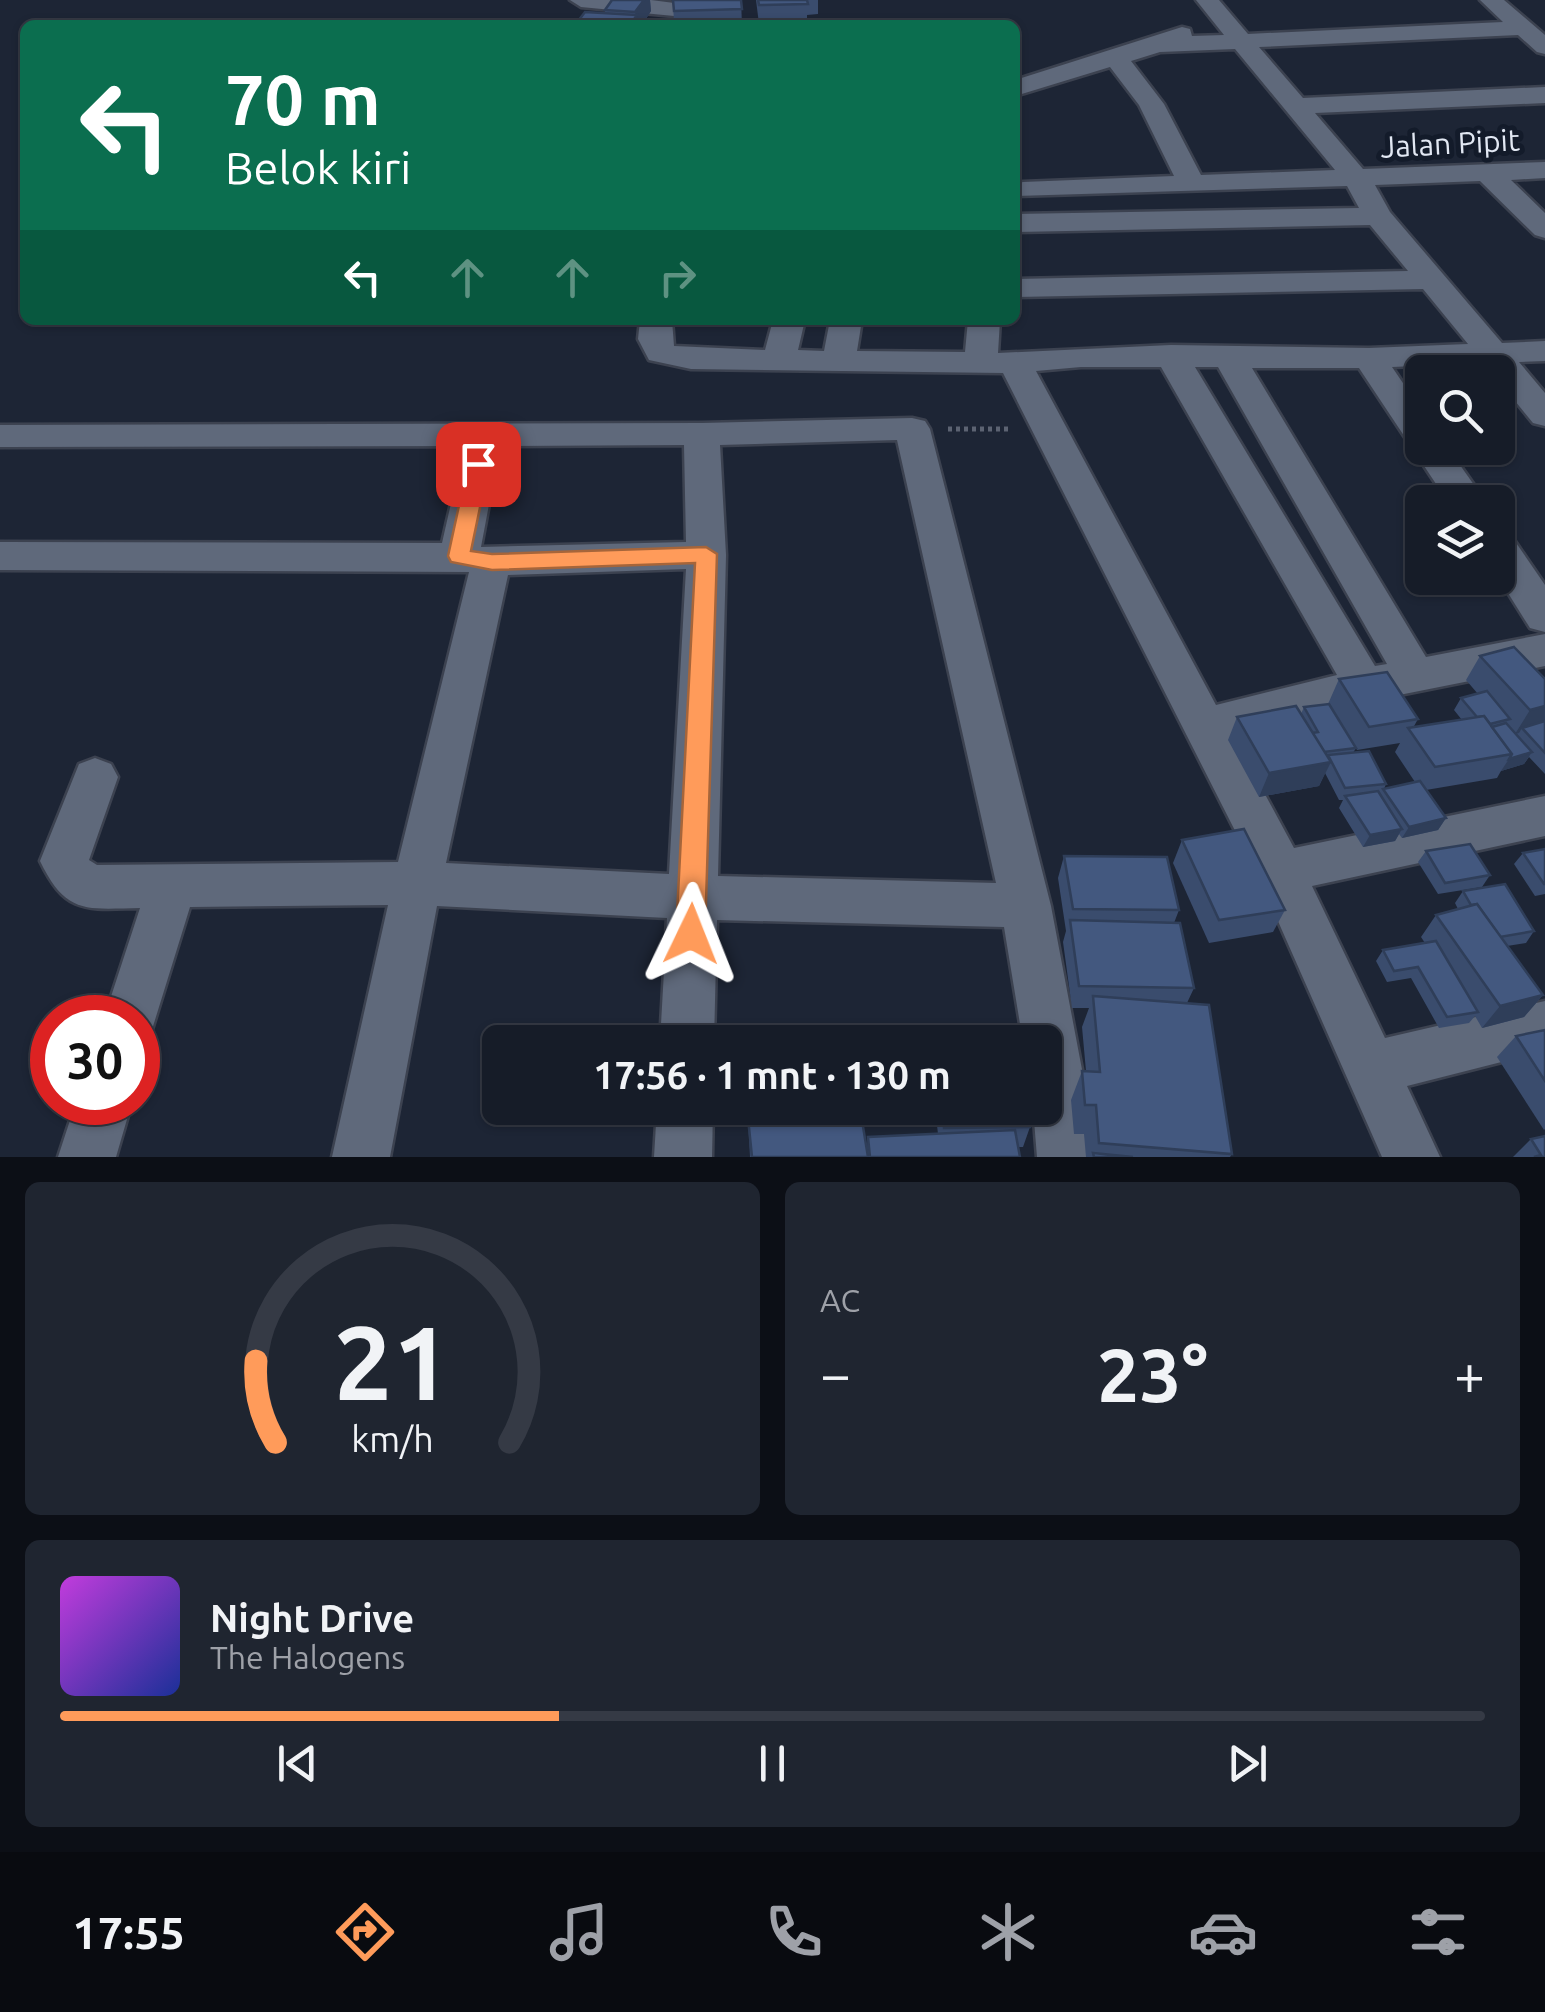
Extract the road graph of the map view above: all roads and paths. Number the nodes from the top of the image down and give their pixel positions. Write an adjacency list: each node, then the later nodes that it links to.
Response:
1 (581, 0): 4 (street)
2 (1491, 0): 6 (street)
3 (1211, 6): 7 (street); 8 (street)
4 (673, 11)
5 (1179, 13): 10 (street)
6 (1524, 28): 7 (street); 9 (street)
7 (1239, 41): 8 (street); 14 (street)
8 (1158, 45): 11 (street)
9 (1545, 47)
10 (1051, 52)
11 (1116, 58): 12 (street); 18 (street)
12 (1020, 87)
13 (1545, 95): 14 (street)
14 (1296, 106): 17 (street)
15 (1545, 170): 16 (street, Jalan Pipit)
16 (1489, 174): 17 (street, Jalan Pipit); 22 (street)
17 (1358, 180): 18 (street, Jalan Pipit); 20 (street)
18 (1192, 185): 19 (street, Jalan Pipit)
19 (1020, 187)
20 (1378, 216): 21 (street); 23 (street)
21 (1020, 223)
22 (1545, 229)
23 (1434, 280): 24 (street); 30 (street)
24 (1020, 288)
25 (654, 325): 34 (street)
26 (789, 325): 34 (street)
27 (845, 325): 35 (street)
28 (986, 325): 36 (street)
29 (1545, 351): 30 (street)
30 (1496, 353): 33 (street); 38 (street)
31 (1228, 355): 32 (street); 33 (street); 50 (street)
32 (1171, 356): 36 (street); 51 (street)
33 (1369, 358): 37 (street)
34 (779, 359): 35 (street)
35 (838, 362): 36 (street)
36 (998, 364): 52 (street)
37 (1405, 412)
38 (1545, 414)
39 (944, 429): 40 (path)
40 (1015, 430)
41 (485, 433): 42 (street); 43 (street); 46 (street)
42 (702, 434): 44 (street); 59 (street)
43 (0, 436)
44 (706, 554): 46 (street); 58 (street)
45 (0, 556): 46 (street)
46 (475, 559): 56 (street)
47 (1515, 572): 48 (street)
48 (1545, 617)
49 (1545, 650): 50 (street)
50 (1415, 675): 51 (street)
51 (1364, 685): 52 (street)
52 (1205, 725): 55 (street)
53 (95, 777): 57 (street)
54 (1545, 816): 55 (street)
55 (1281, 872): 63 (street)
56 (417, 883): 57 (street); 58 (street); 67 (street)
57 (171, 888): 60 (street)
58 (692, 897): 59 (street); 61 (street)
59 (1026, 906): 69 (street)
60 (138, 995)
61 (688, 1025)
62 (1545, 1026): 63 (street)
63 (1372, 1068): 70 (street)
64 (97, 1125): 66 (street)
65 (685, 1125): 68 (street)
66 (87, 1157)
67 (361, 1157)
68 (684, 1157)
69 (1066, 1157)
70 (1411, 1157)

